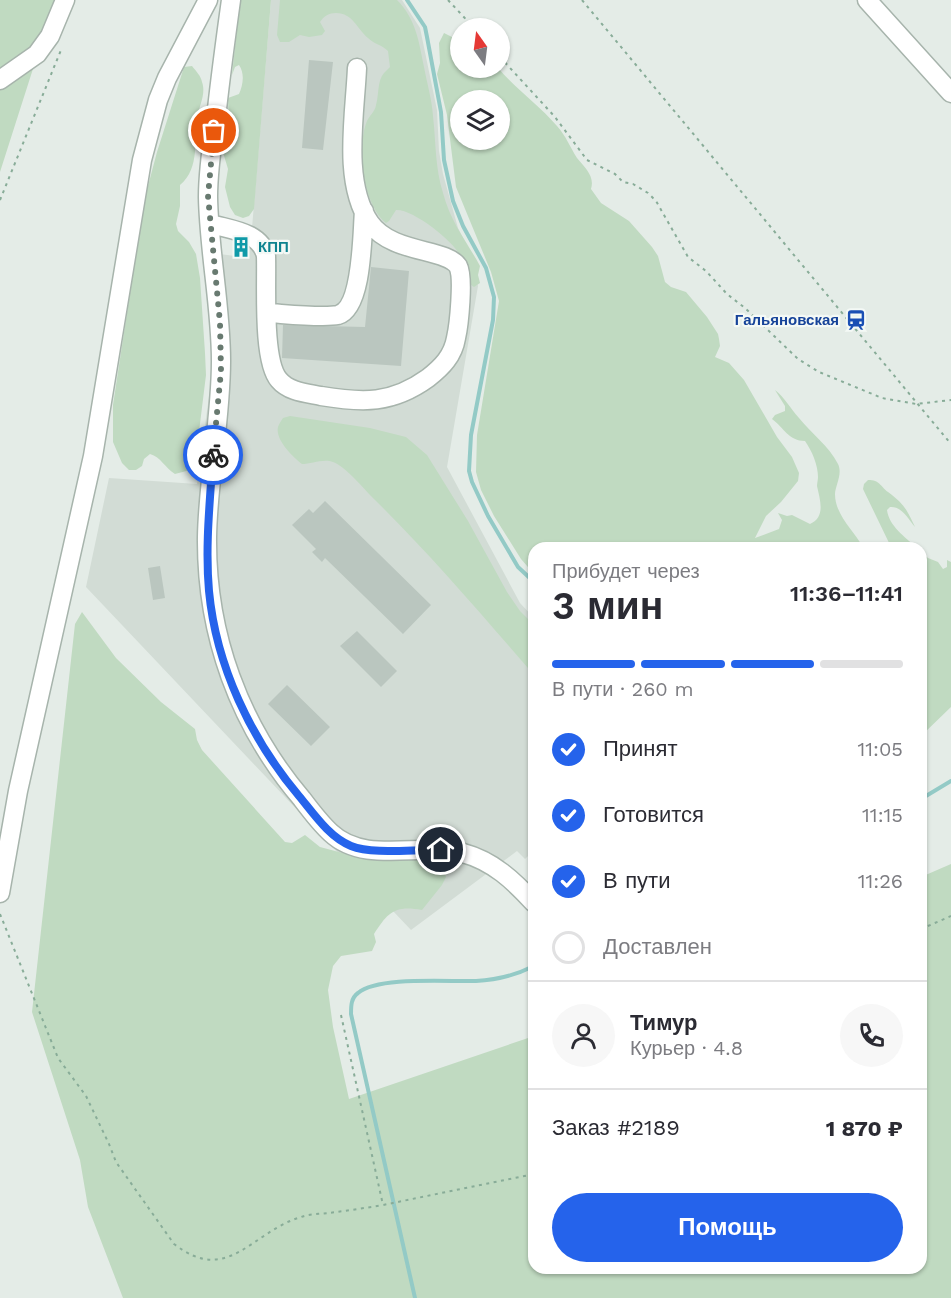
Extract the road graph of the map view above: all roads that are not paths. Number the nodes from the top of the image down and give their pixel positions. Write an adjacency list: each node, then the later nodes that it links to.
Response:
1 (65, 0): 6 (lane)
2 (208, 0): 11 (lane)
3 (231, 0): 9 (lane)
4 (867, 0): 7 (lane)
5 (357, 68): 8 (lane)
6 (0, 80)
7 (951, 93)
8 (364, 211): 10 (lane); 10 (lane)
9 (211, 224): 10 (lane); 12 (lane)
10 (268, 313)
11 (0, 893)
12 (528, 897)

